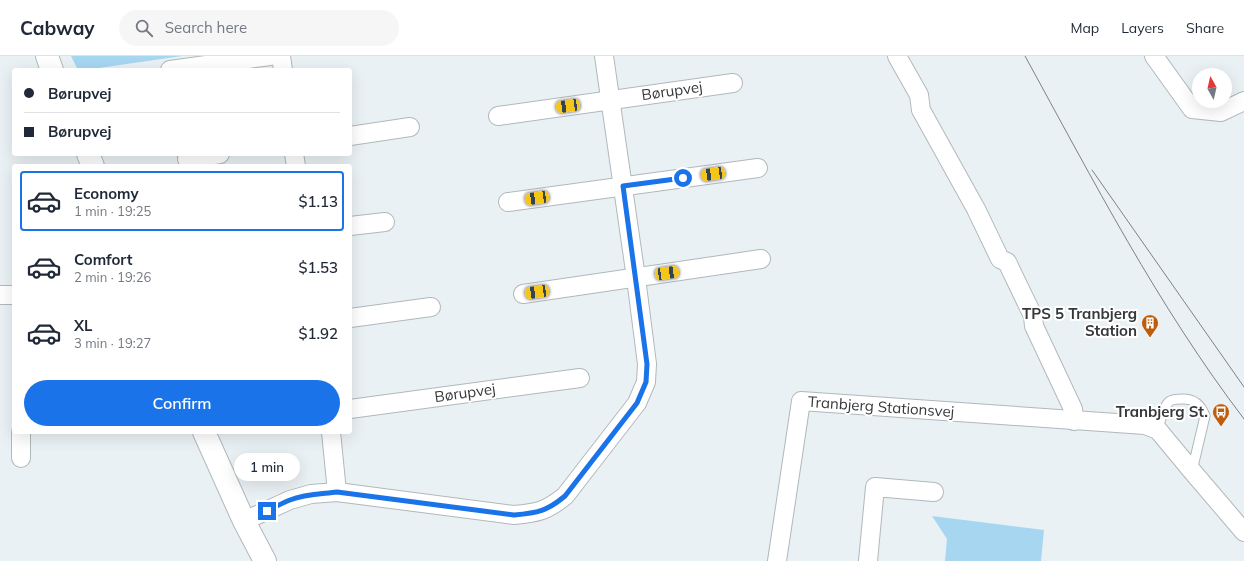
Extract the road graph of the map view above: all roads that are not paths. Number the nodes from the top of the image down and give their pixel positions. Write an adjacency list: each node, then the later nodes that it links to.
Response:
1 (47, 56): 7 (street)
2 (270, 56): 8 (street)
3 (281, 56): 9 (street)
4 (604, 56): 11 (street)
5 (897, 56): 32 (street)
6 (1154, 56): 12 (street)
7 (51, 68)
8 (184, 68)
9 (283, 68)
10 (733, 83): 11 (street, Børupvej)
11 (610, 100): 13 (street, Børupvej); 19 (street)
12 (1244, 101)
13 (498, 116)
14 (410, 127): 15 (street)
15 (352, 136)
16 (207, 156): 17 (street)
17 (187, 159)
18 (758, 168): 19 (street)
19 (623, 186): 20 (street); 24 (street)
20 (508, 202)
21 (385, 222): 22 (street)
22 (352, 226)
23 (761, 260): 24 (street)
24 (636, 278): 25 (street); 39 (street)
25 (523, 294)
26 (0, 295): 27 (street)
27 (12, 295)
28 (431, 307): 29 (street)
29 (352, 318)
30 (580, 378): 31 (street, Børupvej)
31 (352, 409)
32 (1074, 421): 33 (street, Tranbjerg Stationsvej); 44 (street, Tranbjerg Stationsvej)
33 (1158, 430): 38 (street); 38 (lane)
34 (21, 434): 37 (street)
35 (205, 434): 41 (street)
36 (331, 434): 39 (street)
37 (21, 458)
38 (1192, 471): 42 (street)
39 (337, 492): 41 (street)
40 (934, 492): 45 (street)
41 (244, 521): 43 (street)
42 (1244, 532)
43 (265, 561)
44 (777, 561)
45 (868, 561)

